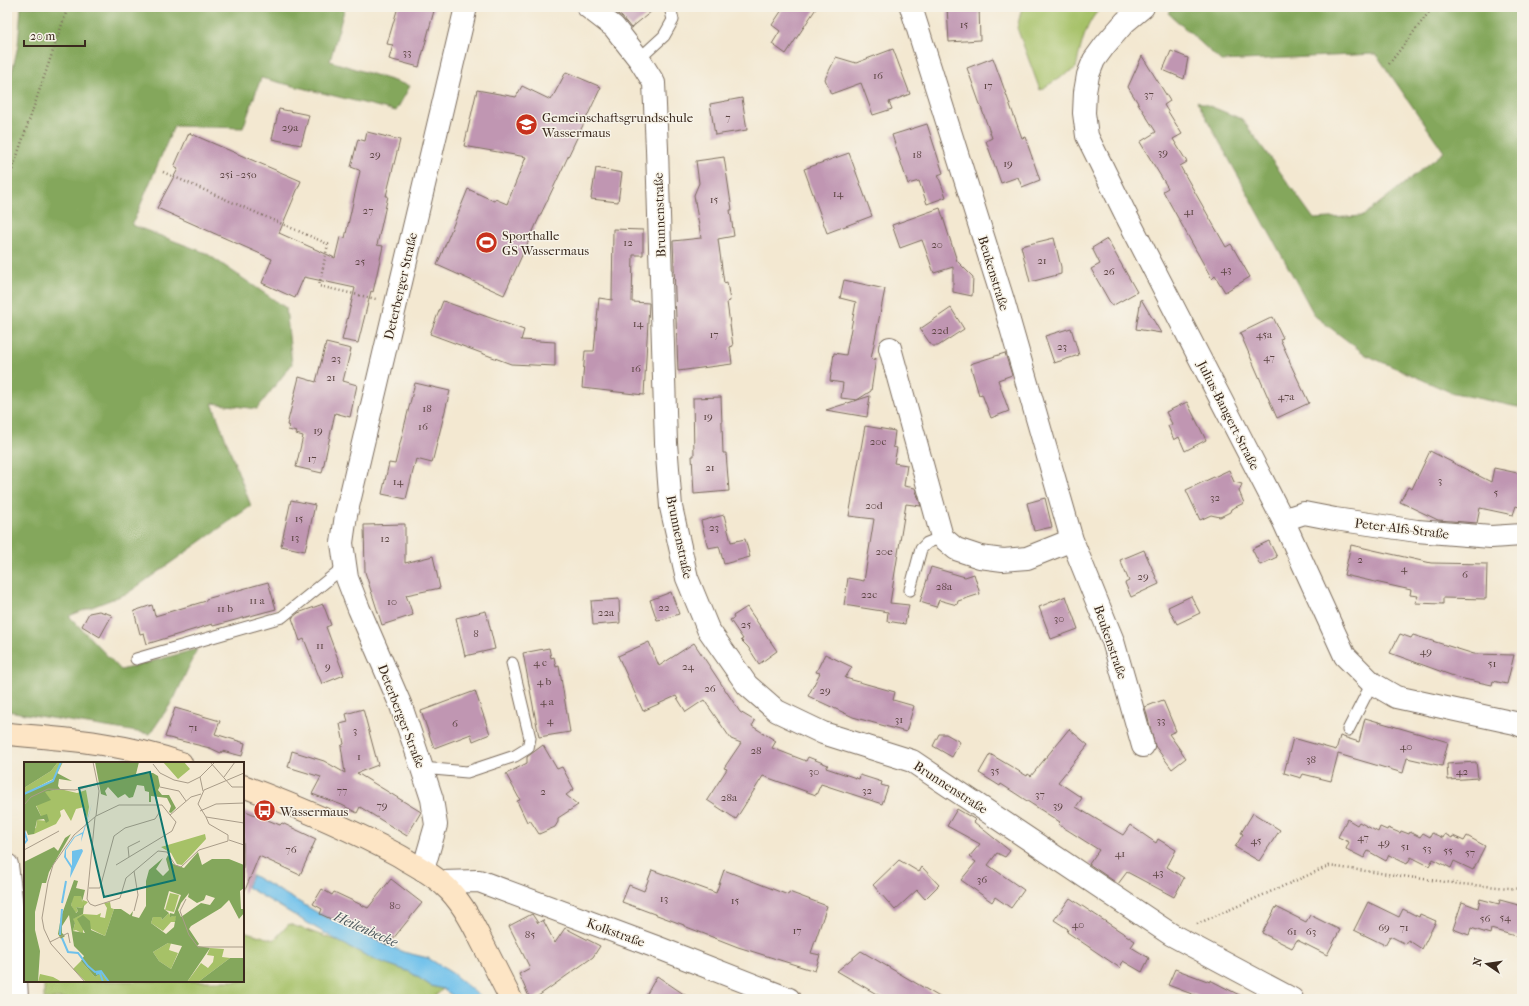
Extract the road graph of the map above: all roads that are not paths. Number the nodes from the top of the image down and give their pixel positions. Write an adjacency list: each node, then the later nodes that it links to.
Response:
1 (466, 7): 12 (street, Deterberger Straße)
2 (588, 7): 6 (street, Brunnenstraße)
3 (670, 7): 6 (lane)
4 (911, 7): 11 (street, Beukenstraße)
5 (1143, 7): 8 (street, Julius-Bangert-Straße)
6 (639, 59): 30 (street, Brunnenstraße)
7 (890, 348): 10 (street)
8 (1283, 520): 9 (street, Peter-Alfs-Straße); 16 (street, Julius-Bangert-Straße)
9 (1522, 535)
10 (942, 537): 11 (street); 13 (lane)
11 (1072, 540): 20 (street, Beukenstraße)
12 (345, 566): 14 (lane); 22 (street, Deterberger Straße)
13 (910, 590)
14 (136, 659)
15 (512, 662): 22 (lane)
16 (1372, 683): 17 (street, Julius-Bangert-Straße); 18 (lane)
17 (1522, 726)
18 (1348, 730)
19 (7, 734): 21 (main road)
20 (1142, 746)
21 (177, 762)
22 (422, 768): 25 (street, Deterberger Straße)
23 (244, 786): 25 (main road)
24 (7, 865): 27 (street)
25 (424, 870): 26 (main road)
26 (441, 882): 28 (main road); 29 (street, Kolkstraße)
27 (17, 999)
28 (511, 999)
29 (789, 999)
30 (1292, 999)

